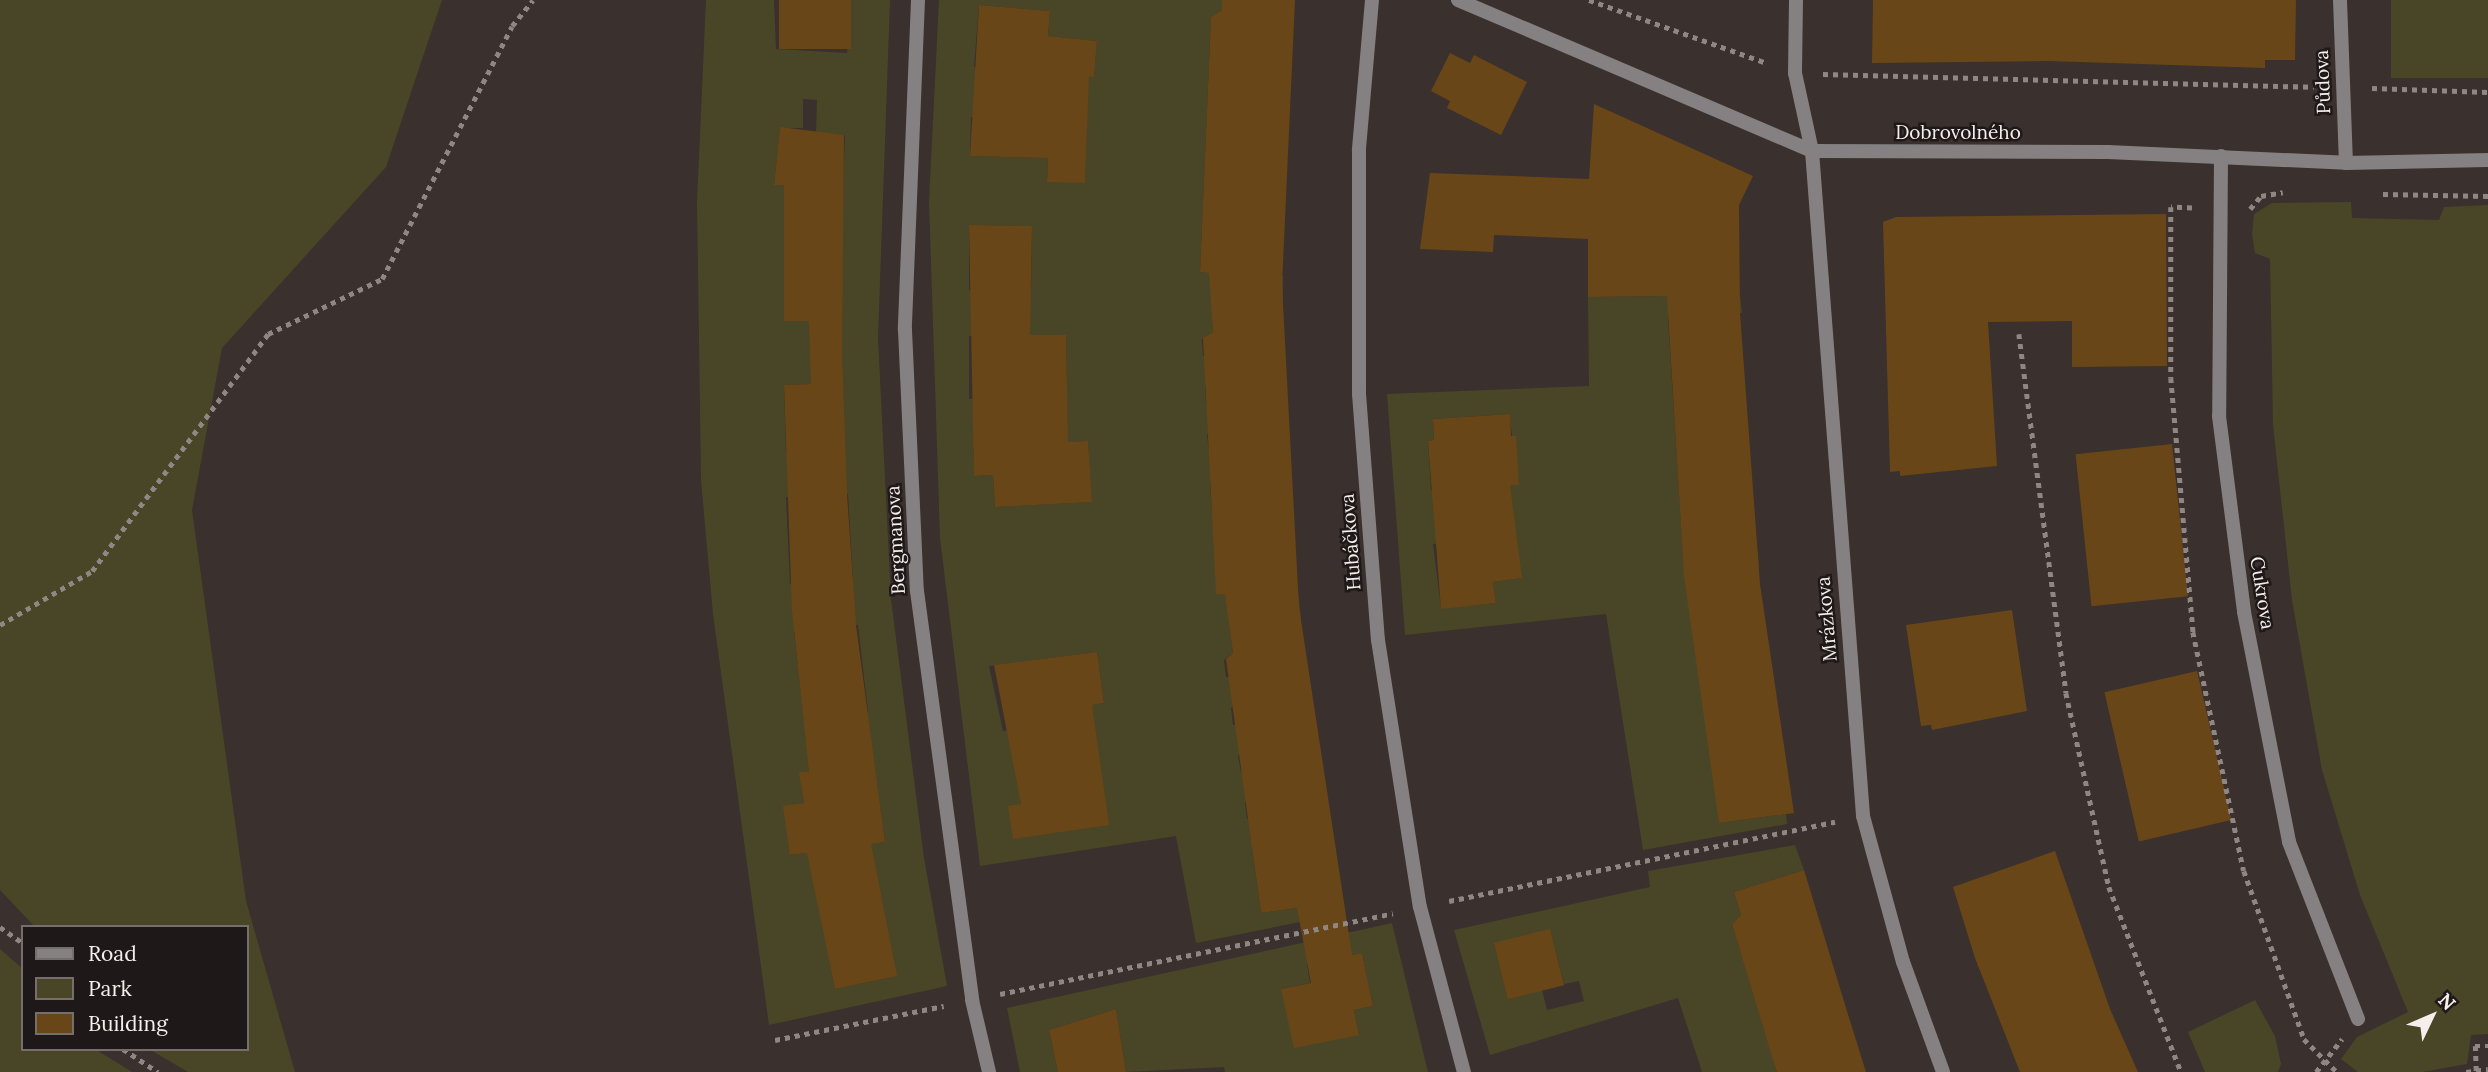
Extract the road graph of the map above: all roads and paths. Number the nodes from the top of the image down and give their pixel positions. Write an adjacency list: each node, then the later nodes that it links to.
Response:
1 (533, 0): 16 (path)
2 (918, 0): 21 (street, Bergmanova)
3 (1372, 0): 18 (street, Hubáčkova)
4 (1458, 0): 11 (street, Dobrovolného)
5 (1589, 0): 8 (path)
6 (1796, 0): 8 (street, Mrázkova)
7 (2340, 0): 9 (street, Půdova)
8 (1795, 73): 9 (path); 11 (street, Mrázkova)
9 (2341, 88): 10 (path); 14 (street, Půdova)
10 (2488, 92)
11 (1812, 151): 12 (street, Dobrovolného); 17 (street, Mrázkova)
12 (2221, 156): 14 (street, Dobrovolného); 22 (street, Cukrova)
13 (2488, 160): 14 (street, Dobrovolného)
14 (2346, 163)
15 (2019, 334): 32 (path)
16 (0, 625)
17 (1863, 816): 18 (path); 31 (street, Mrázkova)
18 (1420, 907): 21 (path); 30 (street, Hubáčkova)
19 (0, 927): 20 (path)
20 (21, 942)
21 (972, 1000): 23 (path); 29 (street, Bergmanova)
22 (2358, 1019): 33 (path)
23 (775, 1040)
24 (2488, 1046): 27 (path)
25 (126, 1051): 28 (path)
26 (2487, 1069): 27 (path)
27 (2476, 1070): 34 (path)
28 (158, 1072)
29 (989, 1072)
30 (1464, 1072)
31 (1943, 1072)
32 (2181, 1072)
33 (2316, 1072)
34 (2466, 1072)

